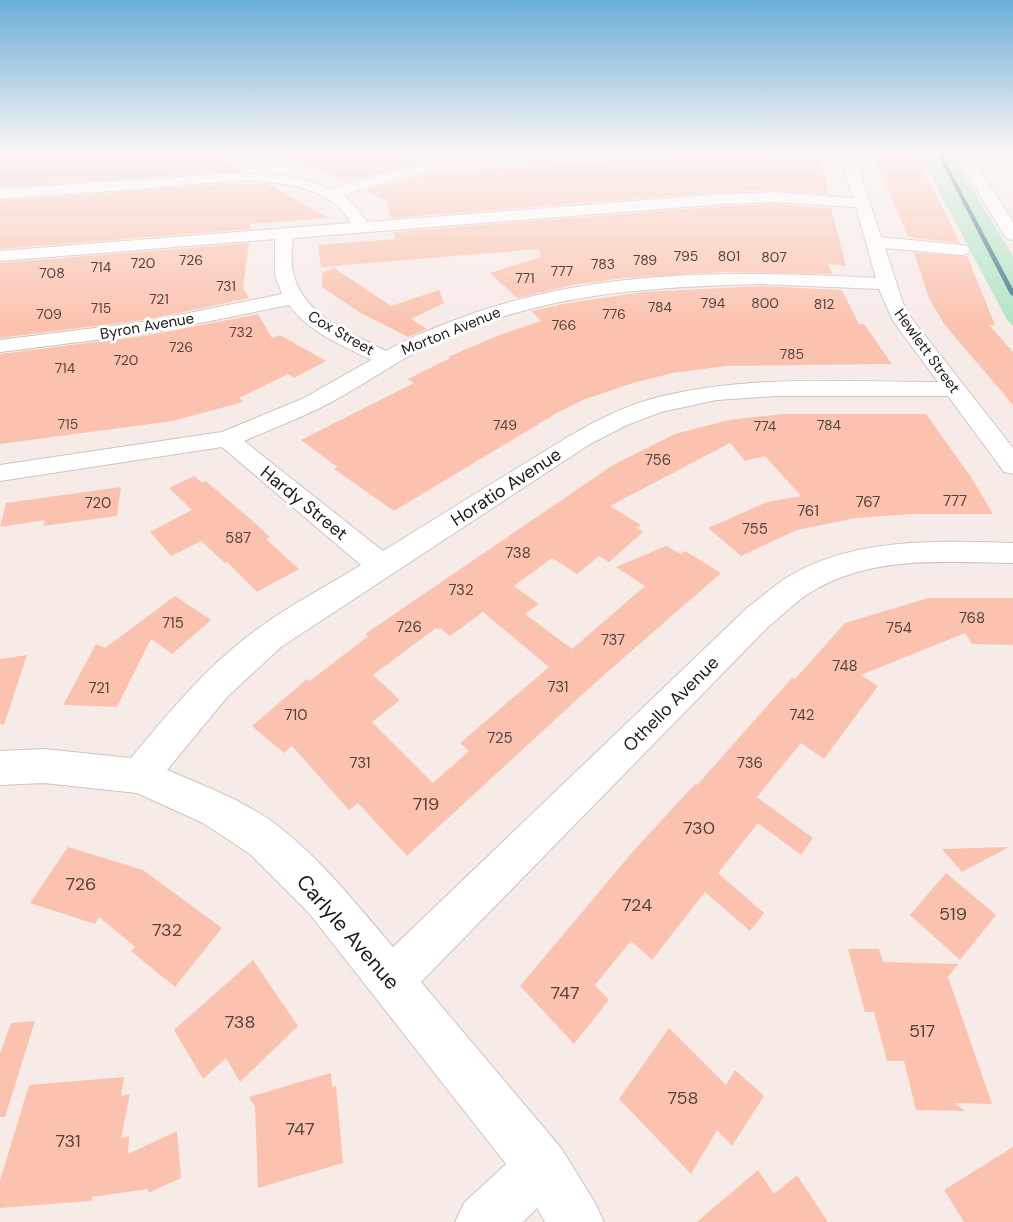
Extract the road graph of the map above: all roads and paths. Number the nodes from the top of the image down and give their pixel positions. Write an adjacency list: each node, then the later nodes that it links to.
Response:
1 (351, 210): 5 (street)
2 (590, 210): 5 (street)
3 (864, 210): 8 (street, Hewlett Street)
4 (997, 210): 7 (street)
5 (362, 228): 6 (street)
6 (284, 234): 10 (street); 12 (street, Cox Street)
7 (1013, 235)
8 (874, 242): 9 (street); 11 (street, Hewlett Street)
9 (961, 250)
10 (0, 256)
11 (887, 284): 14 (street, Morton Avenue); 15 (street, Hewlett Street)
12 (292, 298): 13 (street, Byron Avenue); 14 (street, Cox Street)
13 (0, 346)
14 (387, 360): 16 (street, Morton Avenue)
15 (954, 389): 17 (street, Hewlett Street); 20 (street, Horatio Avenue)
16 (227, 439): 18 (street, Morton Avenue); 20 (street, Hardy Street)
17 (1013, 466)
18 (0, 473)
19 (1013, 553): 23 (street, Othello Avenue)
20 (382, 566): 22 (street, Horatio Avenue)
21 (0, 768): 22 (street, Carlyle Avenue)
22 (140, 776): 23 (street, Carlyle Avenue)
23 (390, 981): 24 (street, Carlyle Avenue)
24 (542, 1167): 25 (street); 26 (street, Carlyle Avenue)
25 (483, 1222)
26 (576, 1222)

